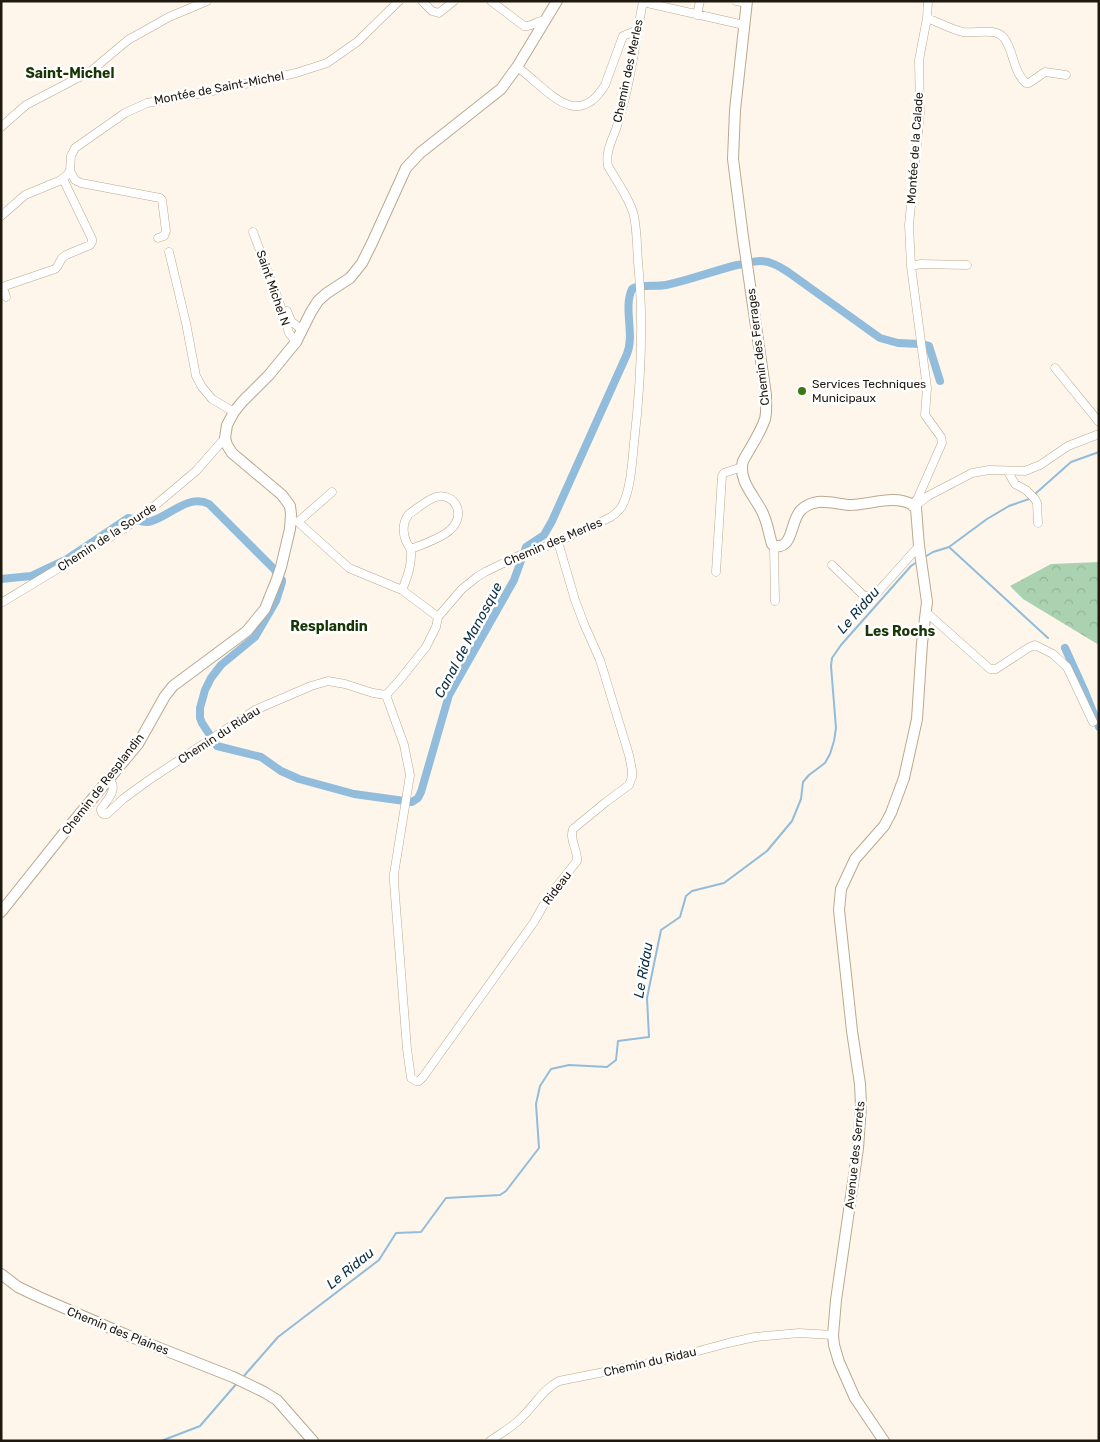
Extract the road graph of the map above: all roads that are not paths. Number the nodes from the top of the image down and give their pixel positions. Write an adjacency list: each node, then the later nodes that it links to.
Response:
1 (207, 1): 19 (street)
2 (399, 1): 20 (street, Montée de Saint-Michel)
3 (422, 1): 4 (street)
4 (454, 1)
5 (491, 1): 14 (street)
6 (557, 1): 14 (street)
7 (700, 1): 12 (street)
8 (928, 1): 13 (street, Montée de la Calade)
9 (643, 2): 11 (street); 16 (street, Chemin des Merles)
10 (743, 2): 15 (street, Chemin des Ferrages)
11 (660, 4): 12 (street)
12 (697, 15): 15 (street)
13 (927, 18): 18 (street); 27 (street, Montée de la Calade)
14 (546, 20): 17 (street)
15 (744, 25): 37 (street, Chemin des Ferrages)
16 (638, 30): 17 (street); 43 (street, Chemin des Merles)
17 (517, 67): 30 (street)
18 (1066, 75)
19 (1, 127)
20 (70, 171): 21 (street, Montée de Saint-Michel); 24 (street)
21 (63, 178): 22 (street, Montée de Saint-Michel); 29 (street)
22 (1, 216)
23 (253, 232): 31 (street, Saint Michel N)
24 (158, 238)
25 (169, 252): 33 (street)
26 (967, 265): 27 (street)
27 (911, 266): 40 (street, Montée de la Calade)
28 (272, 269): 30 (street)
29 (6, 297)
30 (302, 330): 31 (street)
31 (296, 342): 33 (street)
32 (1055, 368): 34 (street)
33 (234, 412): 36 (street)
34 (1099, 422)
35 (1099, 434): 38 (street)
36 (225, 438): 41 (street, Chemin de Resplandin); 51 (street, Chemin de la Sourde)
37 (742, 467): 44 (street); 48 (street)
38 (1008, 472): 40 (street); 42 (street)
39 (332, 492): 41 (street)
40 (916, 504): 44 (street); 46 (street, Avenue des Serrets)
41 (295, 521): 49 (street); 56 (street, Chemin de Resplandin)
42 (1038, 524)
43 (558, 542): 53 (street, Chemin des Merles); 54 (street, Rideau)
44 (774, 546): 50 (street)
45 (411, 549): 45 (street); 49 (street)
46 (921, 554): 47 (street); 52 (street, Avenue des Serrets)
47 (832, 565)
48 (716, 572)
49 (402, 590): 53 (street)
50 (775, 601)
51 (1, 603)
52 (926, 614): 55 (street); 59 (street, Avenue des Serrets)
53 (438, 617): 54 (street, Chemin des Merles)
54 (386, 695): 56 (street, Chemin du Ridau)
55 (1093, 722)
56 (109, 779): 57 (street, Chemin de Resplandin)
57 (1, 912)
58 (1, 1274): 60 (street, Chemin des Plaines)
59 (833, 1336): 61 (street, Chemin du Ridau); 62 (street, Avenue des Serrets)
60 (313, 1441)
61 (490, 1441)
62 (884, 1441)

